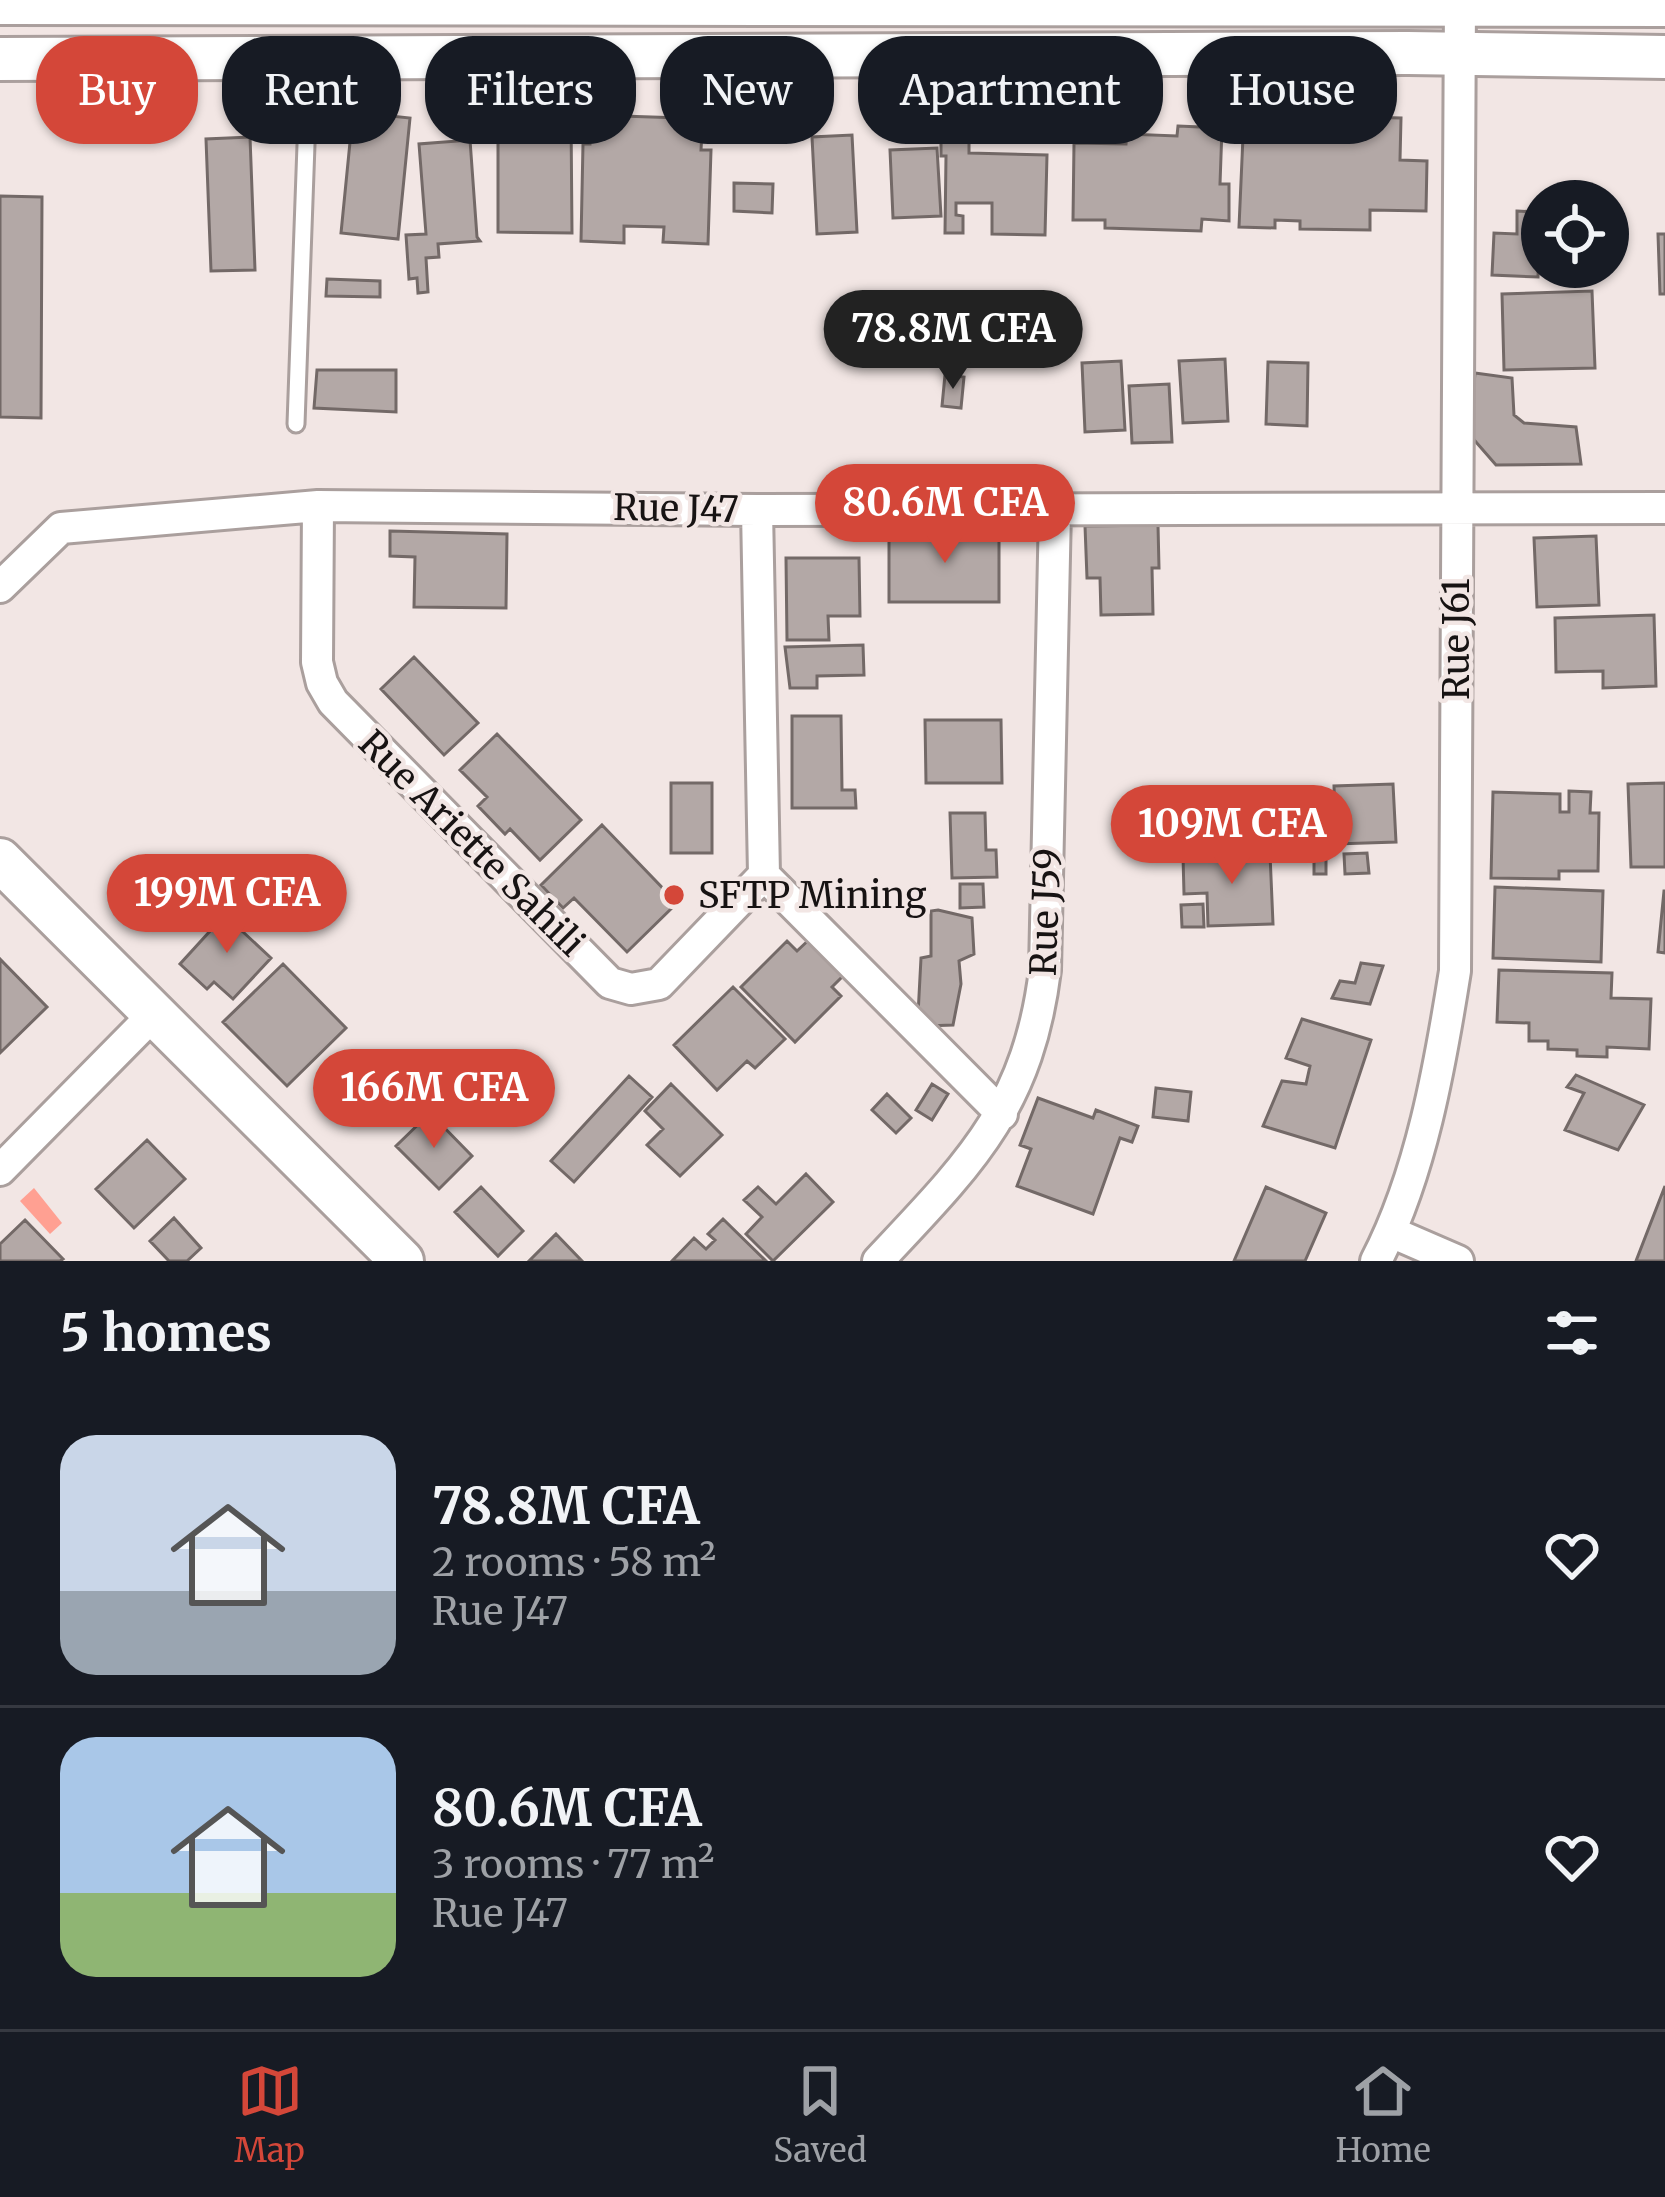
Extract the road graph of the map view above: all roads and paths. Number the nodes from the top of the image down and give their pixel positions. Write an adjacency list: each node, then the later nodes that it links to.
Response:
1 (1460, 2): 2 (main road); 3 (main road); 4 (street, Rue J61)
2 (0, 3)
3 (1665, 5)
4 (1459, 53): 5 (main road); 7 (main road); 12 (street, Rue J61)
5 (1665, 57)
6 (222, 58): 8 (main road)
7 (401, 58)
8 (0, 59)
9 (306, 144): 10 (lane)
10 (296, 424)
11 (318, 506): 14 (street, Rue J47); 16 (street, Rue J47); 18 (street, Rue Ariette Sahili)
12 (1457, 506): 13 (street, Rue J47); 15 (street, Rue J47); 22 (street, Rue J61)
13 (1665, 508)
14 (757, 510): 15 (street, Rue J47); 18 (street)
15 (1054, 510): 20 (street, Rue J59)
16 (0, 587)
17 (0, 860): 19 (main road)
18 (764, 875): 20 (street)
19 (155, 1013): 21 (street); 23 (main road)
20 (1002, 1114): 24 (street, Rue J59)
21 (0, 1170)
22 (1391, 1232): 25 (street, Rue J61); 26 (street)
23 (402, 1261)
24 (878, 1261)
25 (1376, 1261)
26 (1458, 1261)

